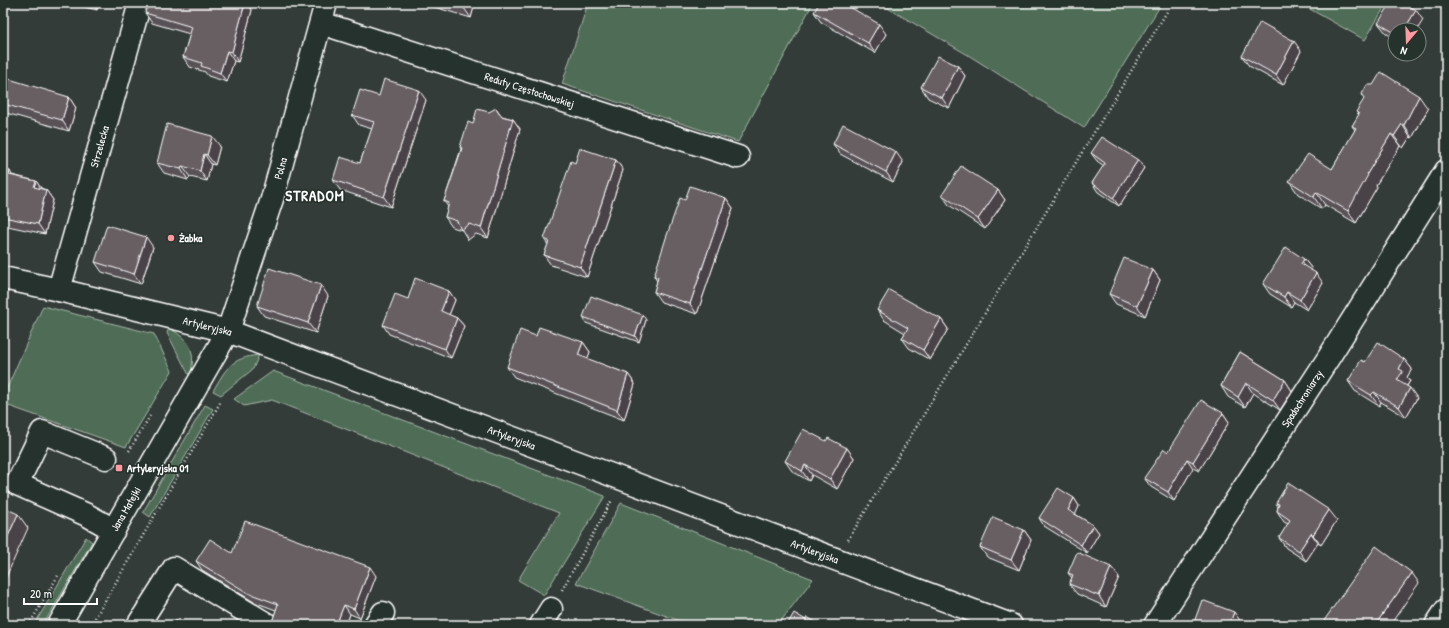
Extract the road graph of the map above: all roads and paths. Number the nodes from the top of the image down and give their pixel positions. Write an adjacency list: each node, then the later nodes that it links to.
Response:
1 (140, 3): 7 (street, Strzelecka)
2 (1168, 10): 13 (path)
3 (323, 13): 4 (street, Reduty Częstochowskiej); 8 (street, Polna)
4 (738, 158)
5 (1446, 171): 21 (street, Spadochroniarzy)
6 (3, 278): 7 (street, Artyleryjska)
7 (59, 290): 8 (street, Artyleryjska)
8 (228, 331): 11 (street, Artyleryjska); 12 (street, Jana Matejki)
9 (220, 403): 17 (path)
10 (106, 458): 12 (street)
11 (623, 480): 13 (street, Artyleryjska); 15 (path)
12 (114, 530): 16 (street, Jana Matejki)
13 (837, 560): 20 (street, Artyleryjska)
14 (1446, 610): 22 (street)
15 (546, 617)
16 (59, 625)
17 (91, 625)
18 (138, 625): 19 (street)
19 (268, 625)
20 (1011, 625)
21 (1155, 625)
22 (1436, 625)

